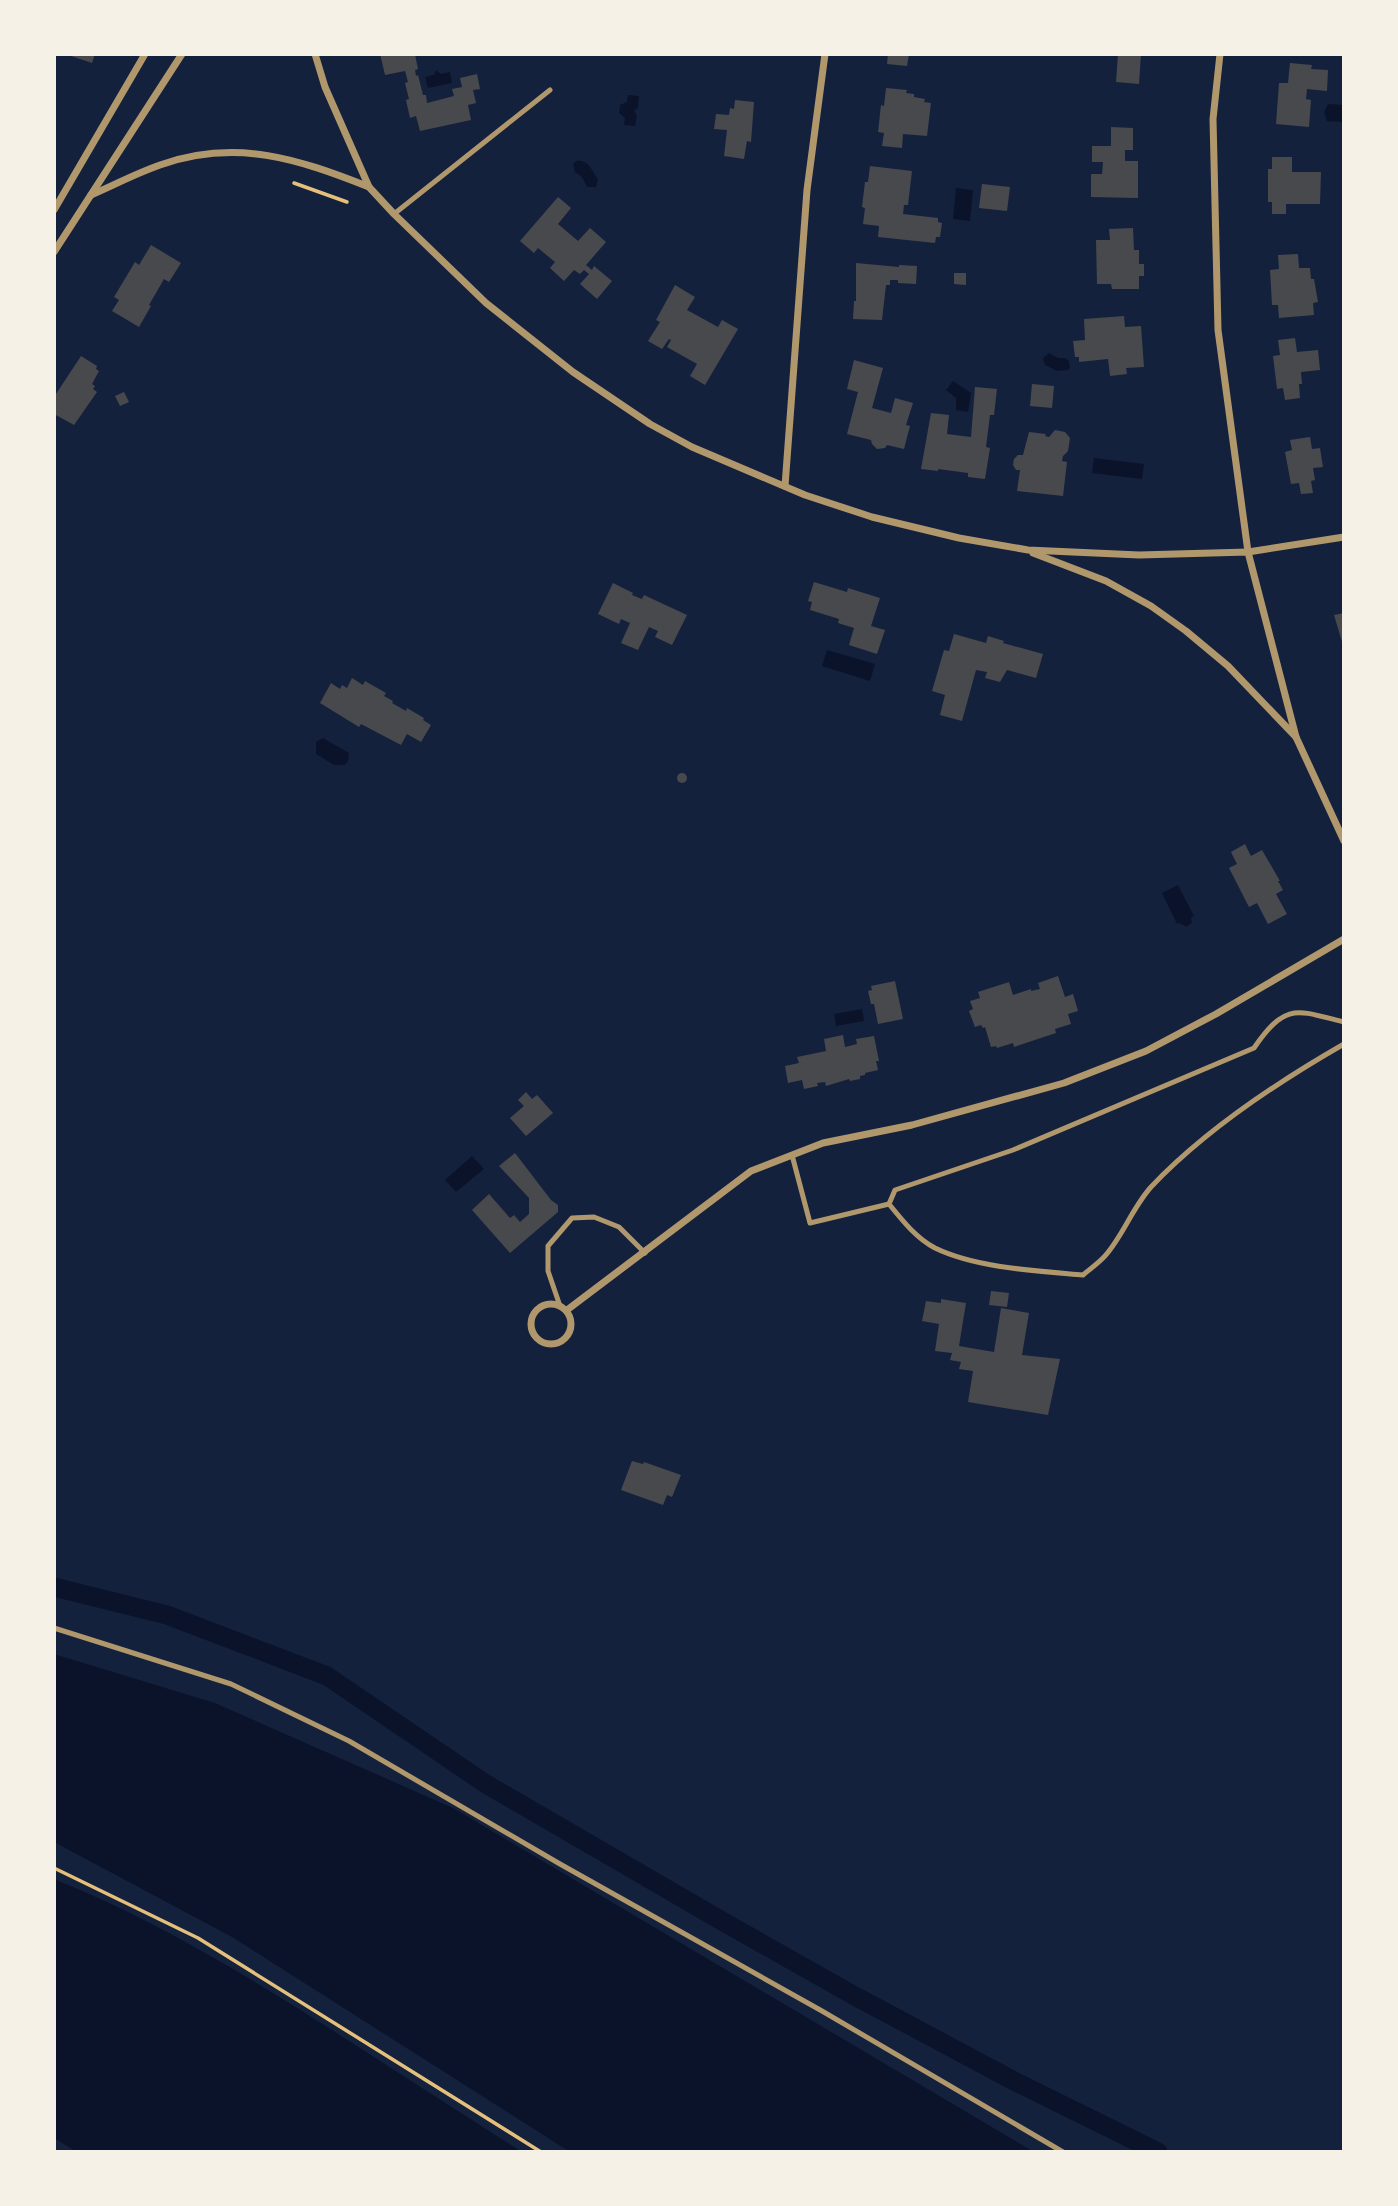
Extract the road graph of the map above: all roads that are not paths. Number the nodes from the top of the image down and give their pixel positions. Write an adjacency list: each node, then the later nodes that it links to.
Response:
1 (145, 54): 9 (street)
2 (182, 54): 8 (street)
3 (315, 54): 7 (street)
4 (825, 54): 12 (street)
5 (1220, 54): 15 (street)
6 (550, 90): 10 (lane)
7 (369, 187): 8 (street); 10 (street)
8 (91, 195): 11 (street)
9 (54, 210)
10 (394, 214): 12 (street)
11 (54, 252)
12 (785, 486): 14 (street)
13 (1344, 537): 15 (street)
14 (1028, 550): 15 (street); 16 (street)
15 (1248, 552): 16 (street)
16 (1296, 737): 17 (street)
17 (1344, 841)
18 (1344, 939): 21 (street)
19 (1344, 1022): 22 (lane)
20 (1344, 1044): 22 (lane)
21 (792, 1155): 22 (lane); 23 (street)
22 (889, 1204)
23 (645, 1253): 24 (street); 24 (lane)
24 (564, 1308): 24 (street)
25 (54, 1628): 26 (lane)
26 (1063, 2152)

